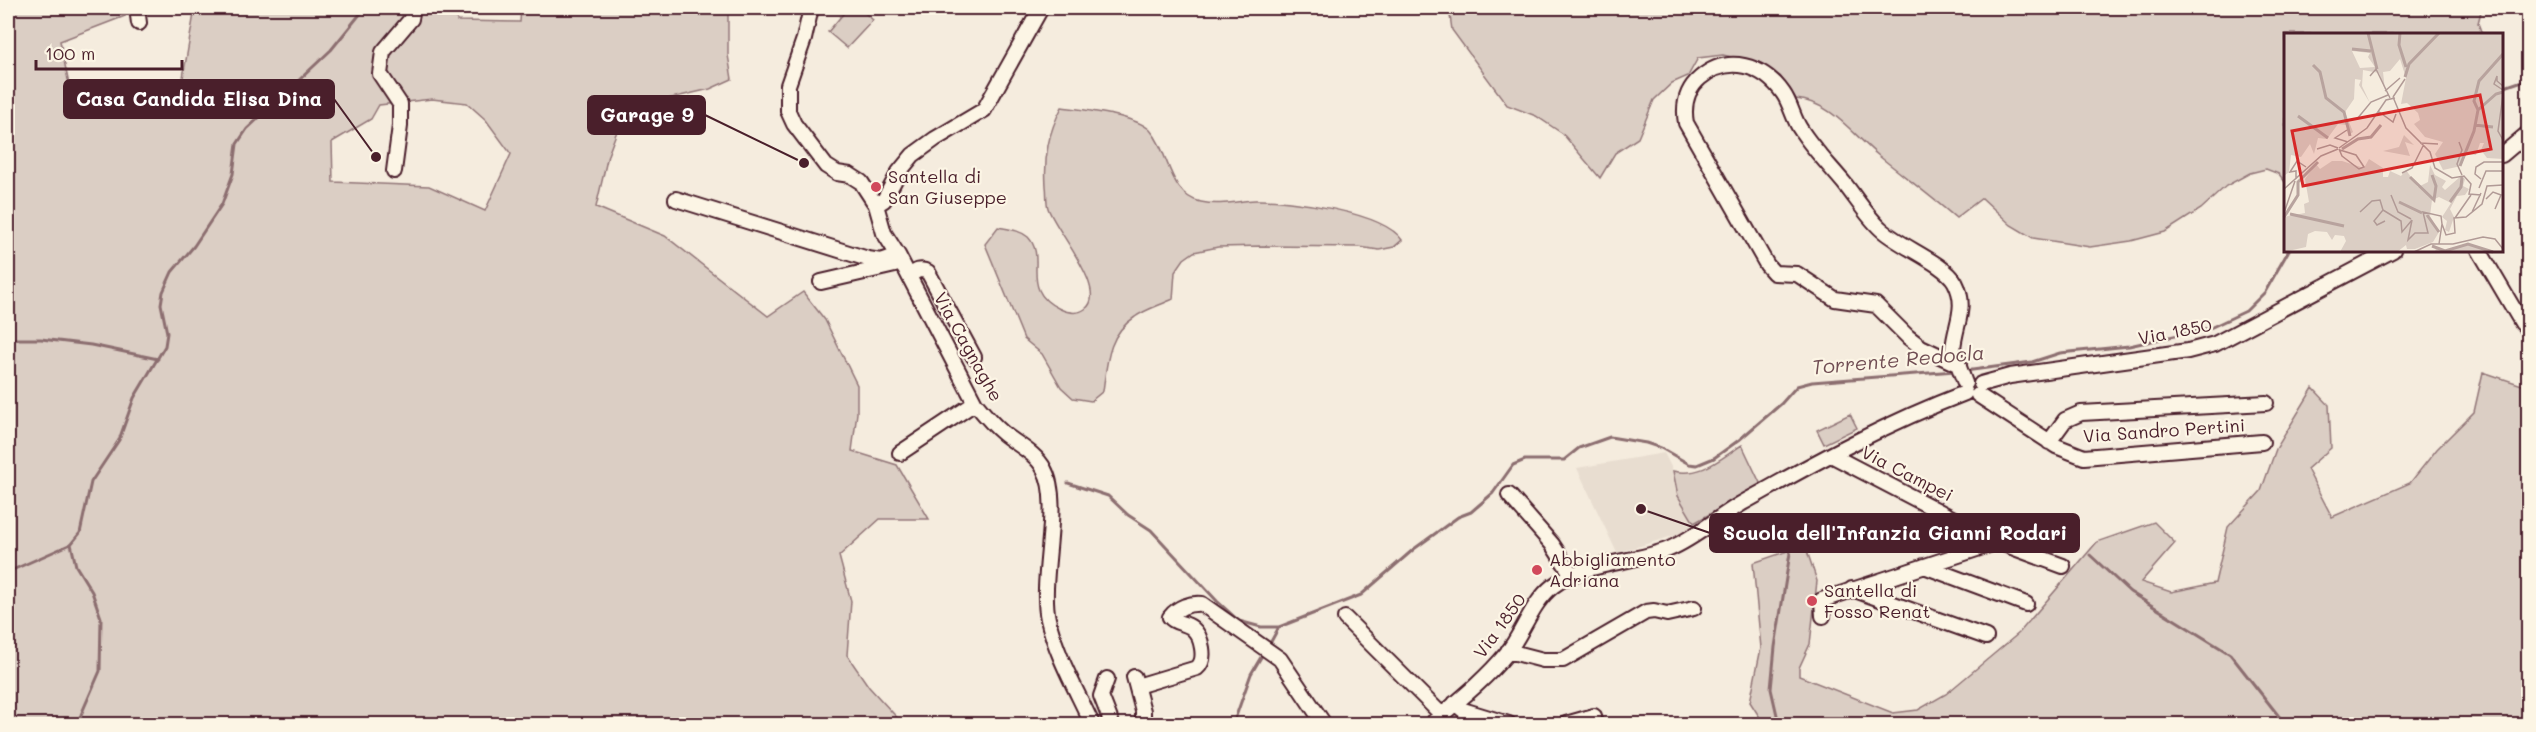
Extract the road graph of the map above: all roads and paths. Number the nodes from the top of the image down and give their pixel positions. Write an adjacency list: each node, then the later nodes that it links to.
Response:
1 (137, 8): 5 (street)
2 (413, 8): 8 (street)
3 (811, 8): 10 (street, Via Cagnaghe)
4 (1041, 8): 10 (street)
5 (139, 23)
6 (2529, 133): 7 (street)
7 (2503, 154)
8 (394, 171)
9 (676, 199): 13 (street)
10 (876, 205): 13 (street, Via Cagnaghe)
11 (2389, 252): 17 (street, Via 1850)
12 (2480, 252): 15 (street)
13 (903, 265): 14 (street, Via Cagnaghe); 16 (street, Via Cagnaghe); 18 (street, Via Cagnaghe)
14 (821, 282)
15 (2529, 329)
16 (974, 357)
17 (1968, 383): 17 (street, Via Sandro Pertini); 20 (street, Via Sandro Pertini); 23 (street, Via 1850)
18 (975, 403): 22 (street); 40 (street, Via Cagnaghe)
19 (2266, 403): 20 (street)
20 (2049, 442): 21 (street, Via Sandro Pertini)
21 (2262, 442)
22 (900, 453)
23 (1831, 455): 25 (street, Via Campei); 28 (street, Via 1850)
24 (1509, 495): 28 (street)
25 (1998, 542): 26 (street); 27 (street, Via Campei)
26 (1924, 566): 29 (street); 30 (street)
27 (2063, 566)
28 (1572, 575): 35 (street, Via 1850)
29 (1852, 589): 32 (street); 34 (street)
30 (2026, 604)
31 (1694, 608): 35 (street)
32 (1823, 616)
33 (1345, 618): 38 (street)
34 (1986, 637)
35 (1508, 651): 37 (street, Via 1850)
36 (1107, 679): 41 (street)
37 (1455, 703): 38 (street, Via 1850); 45 (street)
38 (1442, 715): 44 (street, Via 1850)
39 (1594, 716): 46 (street)
40 (1092, 724)
41 (1112, 724)
42 (1143, 724): 43 (street)
43 (1324, 724)
44 (1431, 724)
45 (1509, 724)
46 (1566, 724)

